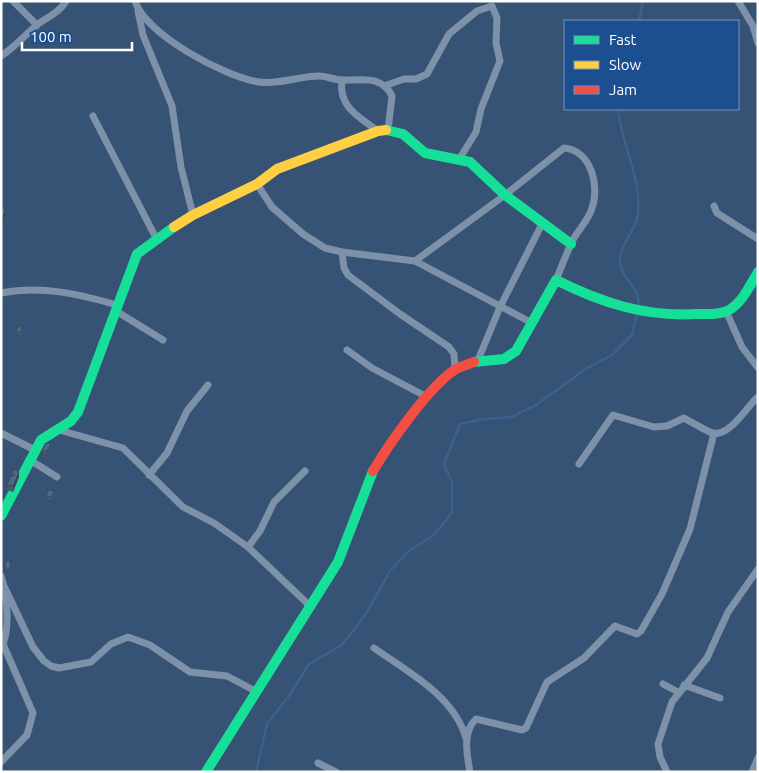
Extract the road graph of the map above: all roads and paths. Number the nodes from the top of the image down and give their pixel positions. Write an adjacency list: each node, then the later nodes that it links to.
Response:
1 (13, 1): 6 (street)
2 (66, 1): 6 (street)
3 (135, 1): 5 (street)
4 (738, 1): 7 (street)
5 (138, 11): 9 (street); 17 (street)
6 (37, 25): 8 (street)
7 (758, 43)
8 (1, 56)
9 (342, 80): 10 (street); 12 (street)
10 (384, 86): 12 (street); 13 (street)
11 (93, 116): 19 (street)
12 (383, 130): 13 (street); 14 (street)
13 (460, 158): 15 (street)
14 (257, 184): 17 (street); 22 (street)
15 (505, 195): 18 (street); 21 (street); 23 (street)
16 (714, 206): 20 (street)
17 (193, 214): 19 (street)
18 (542, 224): 21 (street); 27 (street)
19 (156, 238): 28 (street)
20 (758, 240)
21 (571, 244): 25 (street)
22 (342, 252): 23 (street); 35 (street)
23 (415, 261): 27 (street)
24 (758, 272): 29 (street)
25 (556, 280): 29 (street); 30 (street)
26 (1, 293): 28 (street)
27 (500, 307): 30 (street); 33 (street)
28 (116, 308): 31 (street); 39 (street)
29 (726, 311): 34 (street)
30 (532, 323): 33 (street)
31 (163, 340)
32 (347, 350): 37 (street)
33 (478, 360): 35 (street)
34 (758, 368)
35 (454, 370): 37 (street)
36 (208, 385): 45 (street)
37 (427, 397): 52 (street)
38 (758, 397): 41 (street)
39 (59, 430): 42 (street); 45 (street)
40 (1, 433): 42 (street)
41 (714, 433): 43 (street); 61 (street)
42 (32, 455): 46 (street); 47 (street)
43 (580, 464)
44 (305, 470): 48 (street)
45 (149, 476): 48 (street)
46 (56, 478)
47 (1, 516)
48 (248, 546): 52 (street)
49 (758, 569): 57 (street)
50 (1, 576): 51 (street)
51 (6, 588): 53 (street); 58 (street)
52 (310, 606): 58 (street)
53 (4, 618): 54 (street)
54 (2, 646): 63 (street)
55 (374, 648): 61 (street)
56 (663, 684): 59 (street)
57 (684, 685): 59 (street); 60 (street)
58 (257, 692): 65 (street)
59 (678, 692): 68 (street)
60 (720, 698)
61 (467, 741): 67 (street)
62 (758, 758): 69 (street)
63 (1, 762)
64 (318, 763): 66 (street)
65 (206, 772)
66 (336, 772)
67 (470, 772)
68 (668, 772)
69 (752, 772)

